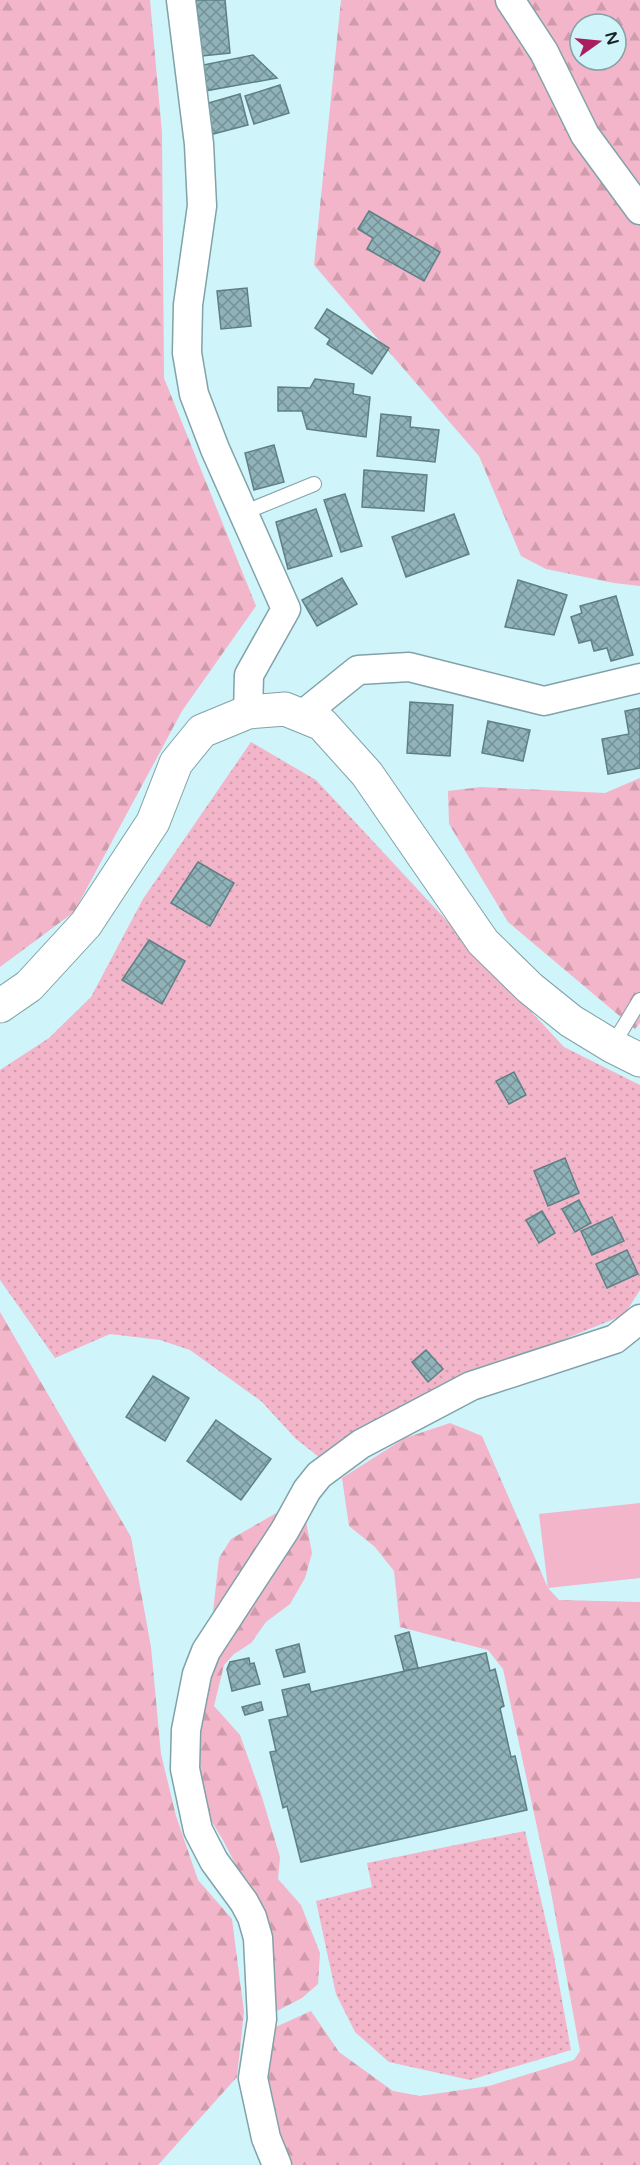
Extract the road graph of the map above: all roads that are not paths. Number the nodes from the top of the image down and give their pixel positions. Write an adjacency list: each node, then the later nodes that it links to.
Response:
1 (181, 0): 5 (street)
2 (510, 0): 3 (street)
3 (640, 210)
4 (314, 484): 5 (lane)
5 (243, 513): 7 (street)
6 (640, 678): 8 (street)
7 (248, 712): 8 (street); 10 (street)
8 (302, 716): 11 (street)
9 (640, 1000): 11 (lane)
10 (0, 1006)
11 (626, 1053)
12 (640, 1319): 13 (street)
13 (278, 2165)

